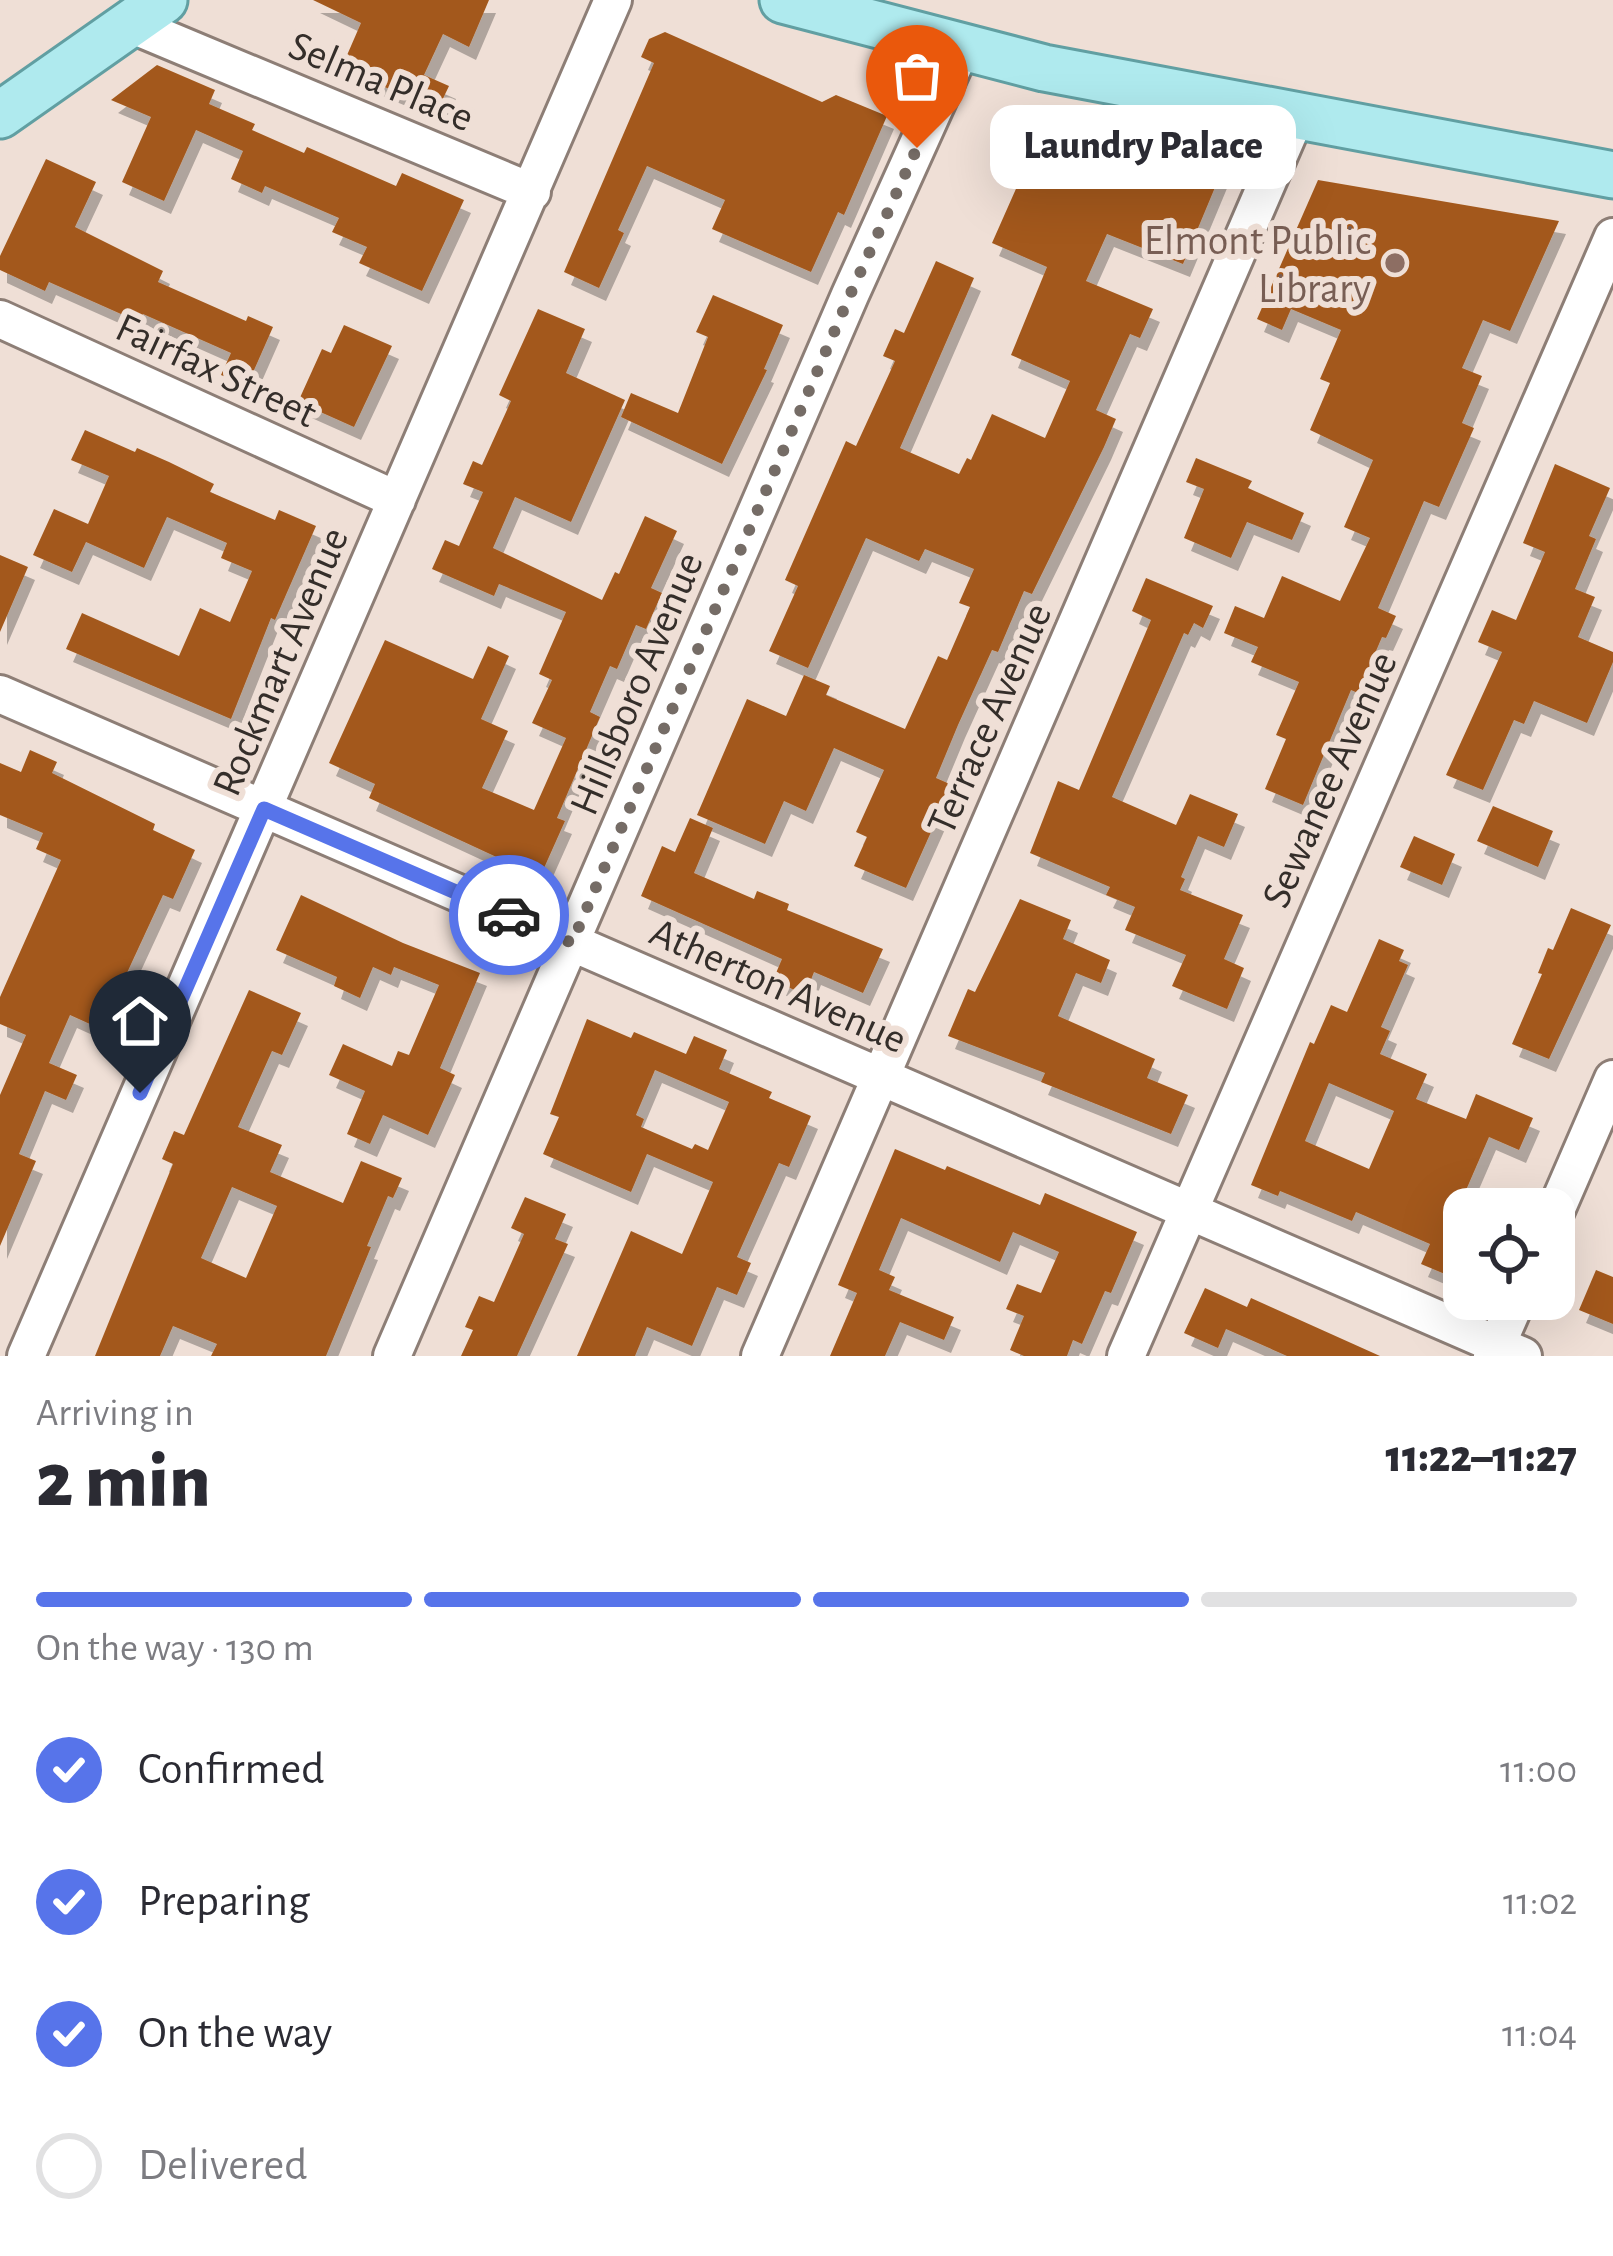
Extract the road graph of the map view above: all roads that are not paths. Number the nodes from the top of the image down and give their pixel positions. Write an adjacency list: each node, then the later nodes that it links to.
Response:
1 (613, 0): 8 (street, Rockmart Avenue)
2 (783, 0): 4 (main road)
3 (147, 12): 5 (main road); 8 (street, Selma Place)
4 (962, 47): 6 (main road); 14 (street, Hillsboro Avenue)
5 (0, 115)
6 (1296, 116): 7 (main road); 15 (street, Terrace Avenue)
7 (1613, 175)
8 (532, 192): 11 (street, Rockmart Avenue)
9 (1613, 237): 18 (street, Sewanee Avenue)
10 (0, 320): 11 (street, Fairfax Street)
11 (397, 500): 13 (street, Rockmart Avenue)
12 (0, 694): 13 (street, Atherton Avenue)
13 (264, 809): 14 (street, Atherton Avenue); 21 (street, Rockmart Avenue)
14 (572, 943): 15 (street, Atherton Avenue); 22 (street, Hillsboro Avenue)
15 (880, 1077): 18 (street, Atherton Avenue); 23 (street, Terrace Avenue)
16 (1613, 1079): 17 (street)
17 (1566, 1188)
18 (1189, 1212): 20 (street, Atherton Avenue); 24 (street, Sewanee Avenue)
19 (1512, 1320): 20 (street)
20 (1504, 1352)
21 (26, 1356)
22 (392, 1356)
23 (760, 1356)
24 (1126, 1356)

